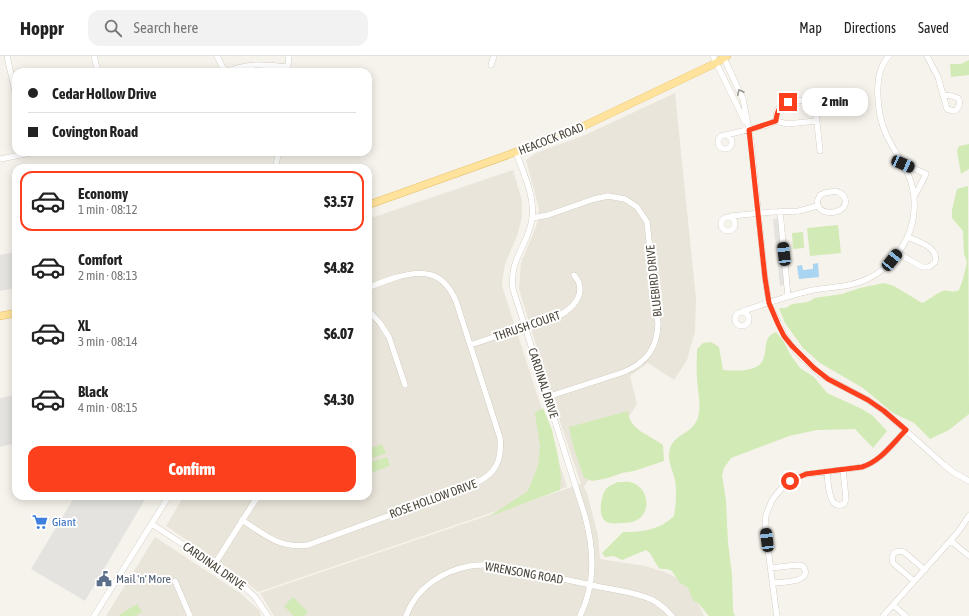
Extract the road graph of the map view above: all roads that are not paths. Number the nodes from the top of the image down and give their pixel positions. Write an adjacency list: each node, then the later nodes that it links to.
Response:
1 (7, 56): 16 (street)
2 (94, 56): 11 (street)
3 (217, 56): 12 (street)
4 (289, 56): 15 (street)
5 (494, 56): 10 (street)
6 (889, 56): 26 (street)
7 (927, 56): 17 (street)
8 (725, 57): 9 (main road, HEACOCK ROAD); 20 (street, one-way to 8)
9 (714, 59): 20 (street); 23 (main road, HEACOCK ROAD)
10 (491, 65)
11 (97, 68)
12 (223, 68)
13 (236, 68): 14 (street)
14 (281, 68)
15 (287, 68)
16 (12, 78)
17 (943, 95)
18 (776, 121): 19 (street); 19 (street); 20 (street)
19 (816, 121): 22 (street)
20 (749, 130): 21 (street); 31 (street)
21 (726, 135)
22 (820, 151)
23 (516, 152): 28 (main road, HEACOCK ROAD); 33 (street, CARDINAL DRIVE)
24 (14, 156): 25 (street)
25 (0, 159)
26 (903, 164): 27 (street); 27 (street)
27 (914, 197): 34 (street)
28 (372, 204)
29 (817, 206): 29 (street); 30 (street)
30 (780, 211): 31 (street); 38 (street)
31 (758, 214): 32 (street); 39 (street)
32 (731, 216)
33 (532, 218): 44 (street, CARDINAL DRIVE); 47 (street, BLUEBIRD DRIVE)
34 (908, 237): 35 (street); 35 (street)
35 (898, 253): 38 (street)
36 (574, 275): 44 (street, THRUSH COURT)
37 (372, 286): 45 (street, ROSE HOLLOW DRIVE)
38 (788, 296): 39 (street)
39 (769, 303): 40 (street); 48 (street)
40 (743, 312)
41 (12, 314): 43 (main road)
42 (372, 314): 46 (street)
43 (0, 316)
44 (525, 327): 45 (street, THRUSH COURT); 47 (street, CARDINAL DRIVE)
45 (470, 345): 55 (street, ROSE HOLLOW DRIVE)
46 (405, 386)
47 (547, 397): 65 (street, CARDINAL DRIVE)
48 (906, 430): 49 (street); 51 (street)
49 (843, 469): 50 (street); 50 (street)
50 (826, 471): 60 (street)
51 (969, 481)
52 (167, 500): 56 (street)
53 (255, 500): 55 (street)
54 (969, 516): 57 (street)
55 (242, 520): 59 (street)
56 (152, 524): 59 (street, CARDINAL DRIVE); 67 (street)
57 (951, 540): 58 (street); 61 (street)
58 (969, 556)
59 (214, 565): 69 (street, CARDINAL DRIVE)
60 (770, 568): 64 (street); 64 (street)
61 (925, 570): 63 (street); 63 (street)
62 (175, 581): 68 (street)
63 (914, 581): 66 (street)
64 (772, 583): 73 (street)
65 (590, 585): 70 (street, WRENSONG ROAD); 71 (street, CARDINAL DRIVE); 72 (street, WRENSONG ROAD)
66 (893, 605): 74 (street); 75 (street)
67 (94, 616)
68 (190, 616)
69 (268, 616)
70 (406, 616)
71 (580, 616)
72 (672, 616)
73 (778, 616)
74 (883, 616)
75 (906, 616)

